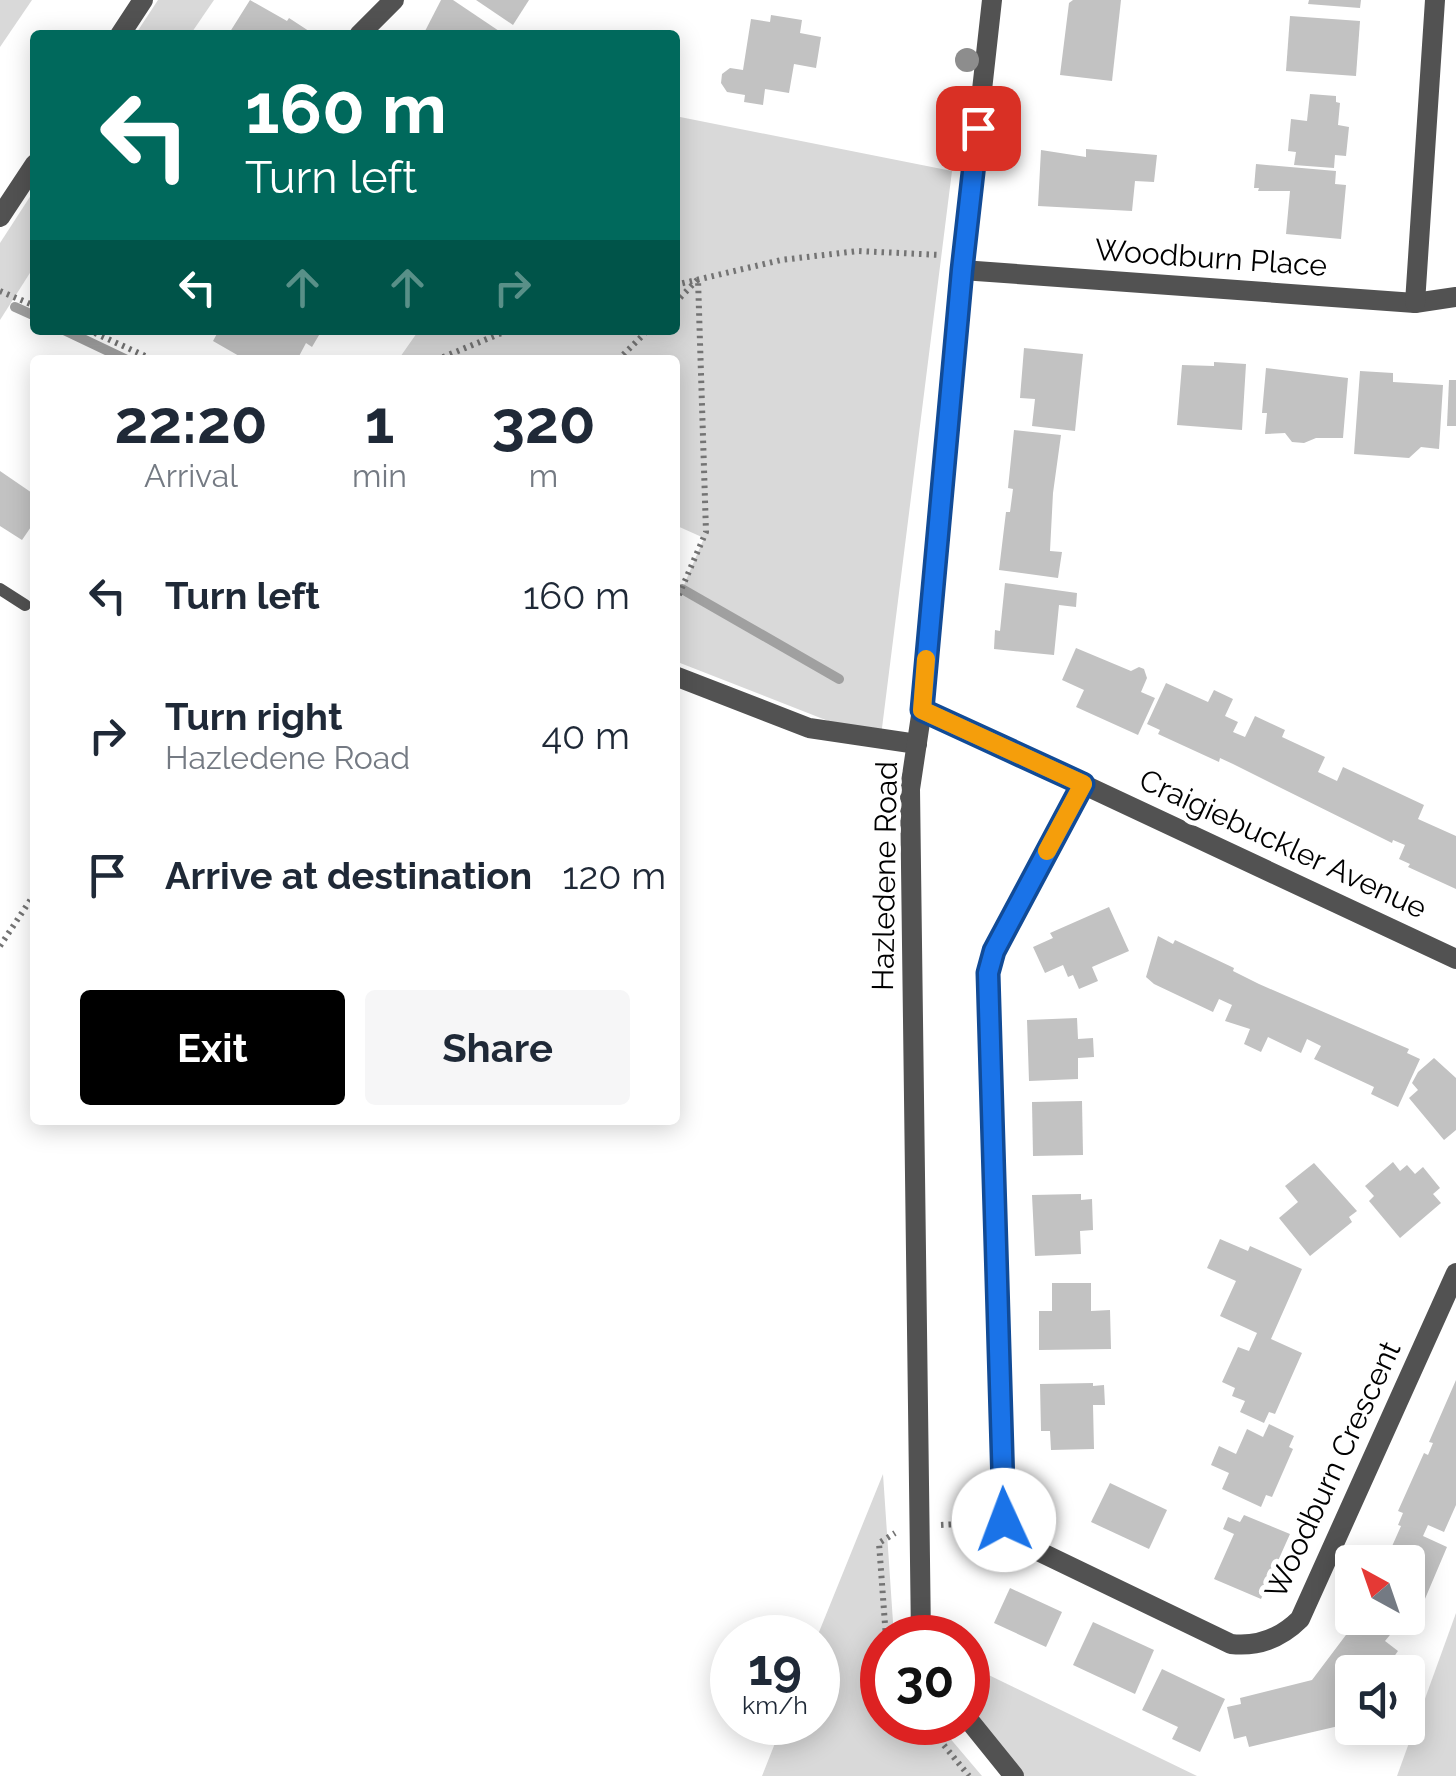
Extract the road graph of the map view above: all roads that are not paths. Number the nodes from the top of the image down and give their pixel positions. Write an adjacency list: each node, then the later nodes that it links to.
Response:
1 (143, 0): 5 (street)
2 (394, 0): 6 (street)
3 (992, 0): 9 (street, Hazledene Road)
4 (1435, 0): 11 (street)
5 (123, 30)
6 (364, 30)
7 (30, 172): 8 (street)
8 (0, 217)
9 (962, 270): 11 (street, Woodburn Place); 15 (street, Hazledene Road)
10 (1456, 297): 11 (street, Woodburn Place)
11 (1415, 303)
12 (0, 588): 13 (lane)
13 (25, 604)
14 (680, 678): 16 (street)
15 (922, 710): 16 (street, Hazledene Road); 17 (street, Craigiebuckler Avenue)
16 (918, 744): 20 (street, Hazledene Road)
17 (1083, 784): 18 (street, Craigiebuckler Avenue); 19 (street, Woodburn Crescent)
18 (1456, 958)
19 (1456, 1273)
20 (921, 1615)
21 (989, 1745): 22 (street)
22 (1014, 1776)

